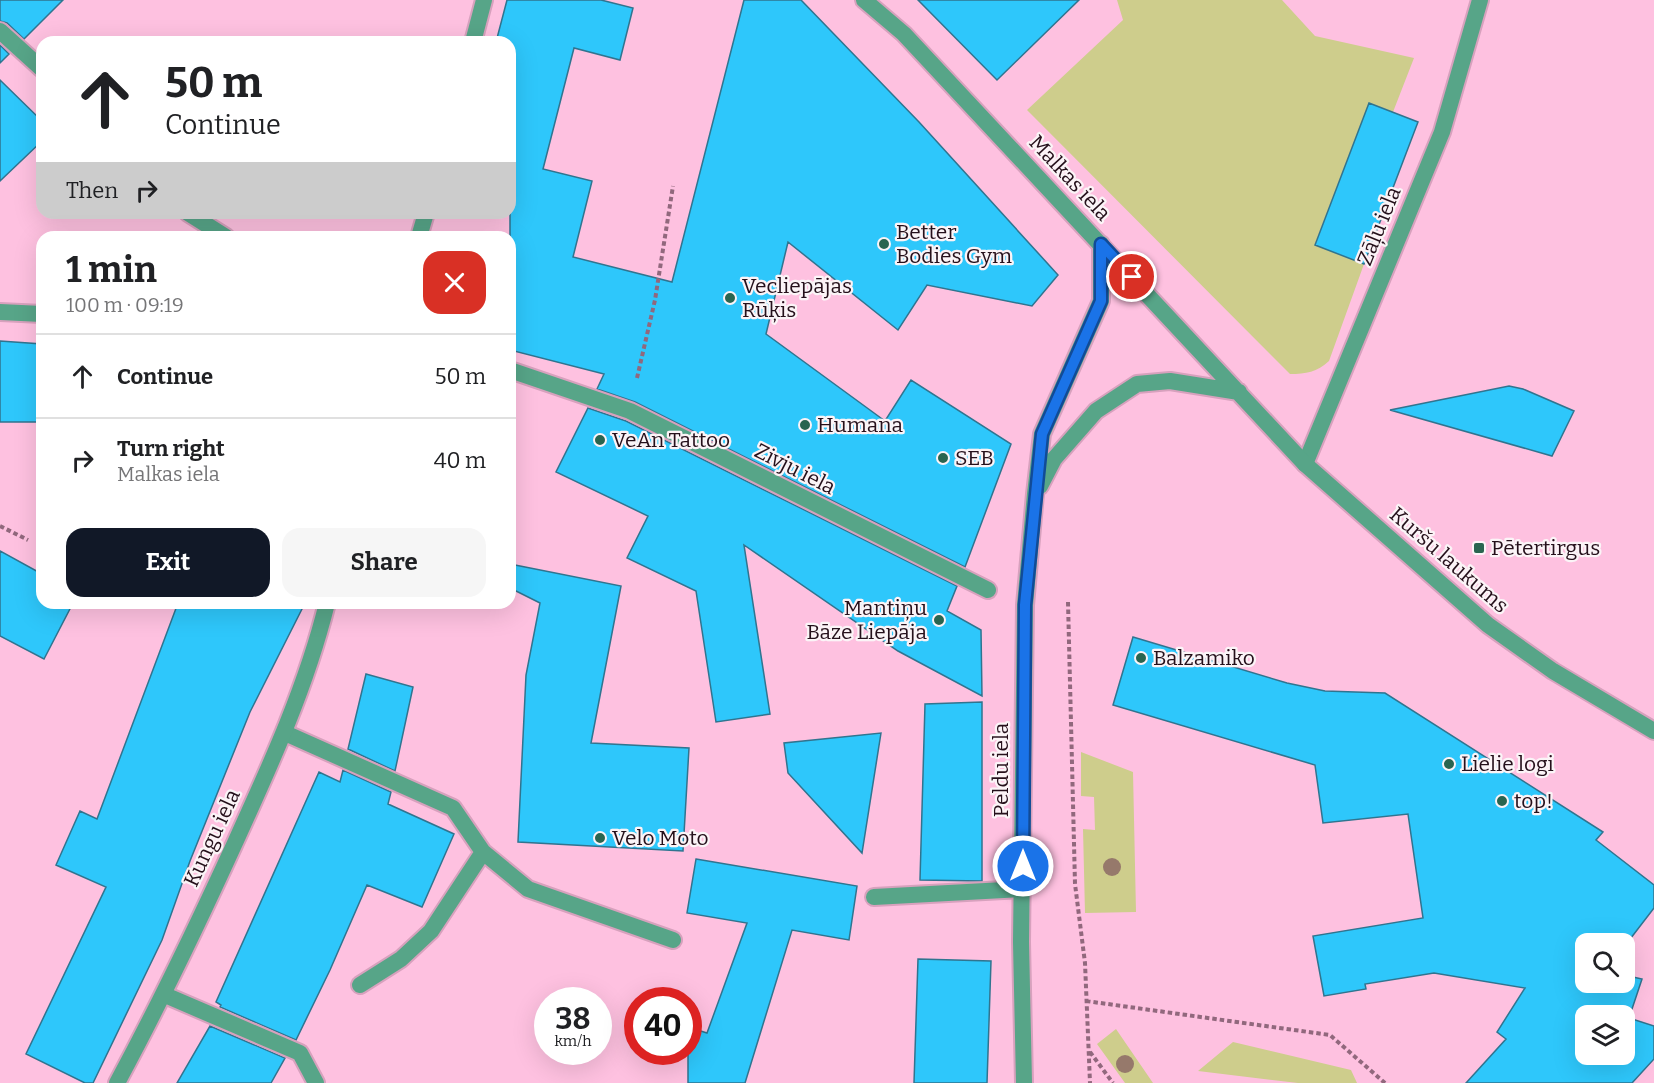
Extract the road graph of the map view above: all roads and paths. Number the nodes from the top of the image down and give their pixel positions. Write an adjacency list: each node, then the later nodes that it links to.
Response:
1 (484, 0): 5 (street)
2 (864, 0): 10 (street, Malkas iela)
3 (1480, 0): 16 (street, Zāļu iela)
4 (0, 31): 6 (street)
5 (475, 36)
6 (36, 64)
7 (673, 186): 15 (path)
8 (198, 219): 9 (street)
9 (216, 231)
10 (1101, 244): 14 (street, Malkas iela); 17 (street, Peldu iela)
11 (0, 312): 12 (street)
12 (36, 314)
13 (516, 372): 15 (street, Zivju iela)
14 (1239, 392): 16 (street, Kuršu laukums); 17 (street)
15 (630, 411): 20 (street, Zivju iela)
16 (1305, 464): 23 (street, Kuršu laukums)
17 (1035, 494): 26 (street, Peldu iela)
18 (0, 526): 19 (path)
19 (28, 540)
20 (988, 590)
21 (1068, 602): 31 (path)
22 (326, 609): 24 (street, Kungu iela)
23 (1654, 731)
24 (285, 733): 25 (street); 30 (street, Kungu iela)
25 (483, 852): 28 (street); 29 (street)
26 (1023, 889): 27 (street); 35 (street, Peldu iela)
27 (874, 897)
28 (673, 940)
29 (360, 986)
30 (165, 995): 33 (street, Kungu iela); 34 (street)
31 (1086, 1001): 32 (path); 38 (path)
32 (1089, 1051): 36 (path); 37 (path)
33 (117, 1083)
34 (316, 1083)
35 (1024, 1083)
36 (1090, 1083)
37 (1113, 1083)
38 (1385, 1083)

